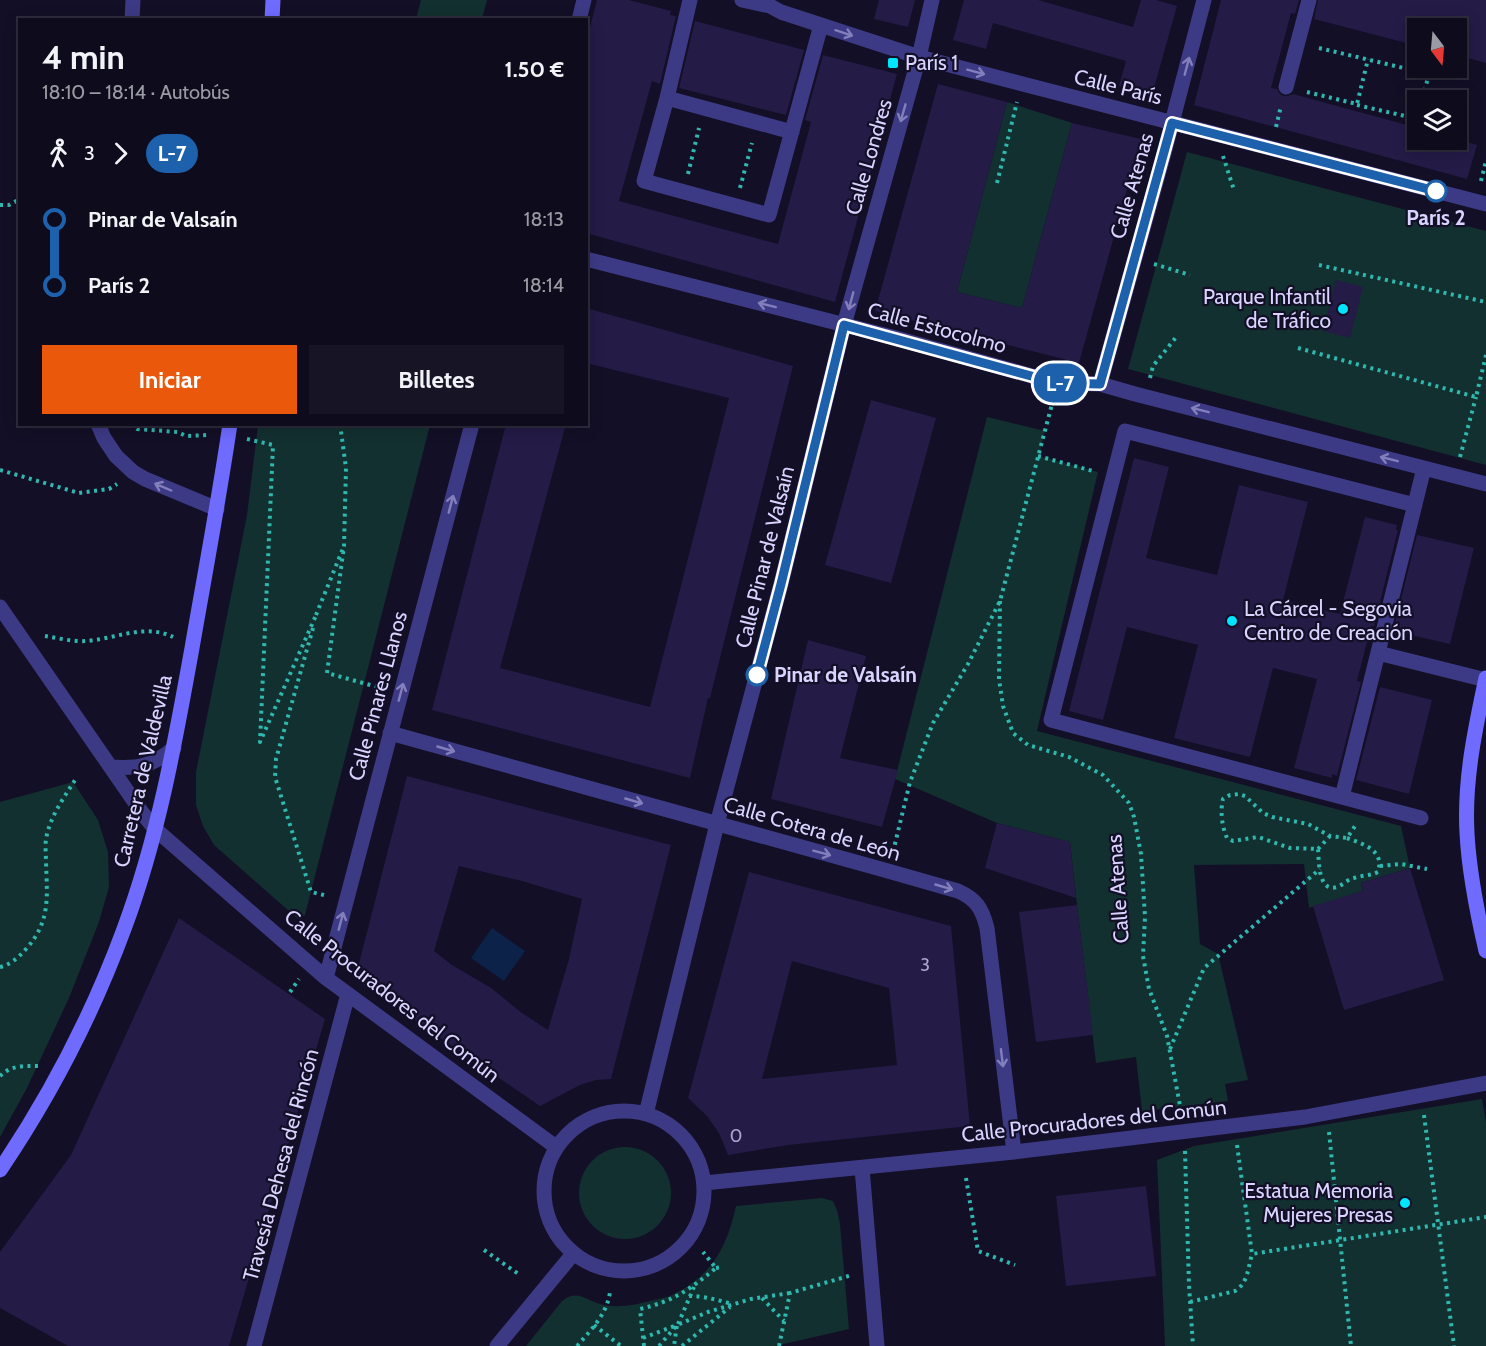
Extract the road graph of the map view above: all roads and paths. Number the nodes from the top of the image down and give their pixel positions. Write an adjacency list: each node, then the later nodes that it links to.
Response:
1 (133, 0): 10 (street)
2 (273, 0): 11 (street)
3 (584, 0): 12 (street)
4 (690, 0): 20 (street)
5 (742, 0): 9 (street, Calle París)
6 (932, 0): 15 (street, Calle Londres)
7 (1204, 0): 25 (street, Calle Atenas, one-way to 7)
8 (1309, 0): 14 (street)
9 (766, 3): 13 (street, Calle París)
10 (132, 18)
11 (272, 18)
12 (580, 18)
13 (821, 25): 15 (street, Calle París, one-way to 15); 26 (street)
14 (1298, 43): 16 (path); 18 (street)
15 (919, 57): 17 (street, Calle París, one-way to 17); 41 (street, Calle Londres, one-way to 41)
16 (1368, 59): 19 (path); 21 (path)
17 (1021, 84): 25 (street, Calle París); 29 (path)
18 (1286, 87): 21 (path); 28 (path)
19 (1425, 90)
20 (667, 98): 22 (street); 31 (street)
21 (1357, 105): 23 (path)
22 (704, 108): 24 (street); 31 (path)
23 (1407, 116)
24 (757, 123): 26 (street); 35 (path)
25 (1172, 123): 27 (street, Calle París); 36 (street, Calle Atenas)
26 (792, 132): 35 (street)
27 (1216, 135): 28 (street, Calle París); 30 (path)
28 (1270, 148): 33 (street, Calle París)
29 (997, 183)
30 (1234, 190)
31 (684, 192): 35 (street)
32 (18, 200): 34 (path)
33 (1486, 204)
34 (0, 205)
35 (735, 206)
36 (1134, 259): 39 (path); 47 (street, Calle Atenas)
37 (588, 260): 41 (street, Calle Estocolmo, one-way to 37)
38 (1319, 265): 40 (path)
39 (1190, 275)
40 (1486, 302)
41 (844, 325): 46 (street, Calle Estocolmo); 79 (street, Calle Pinar de Valsaín)
42 (1177, 336): 45 (path)
43 (1298, 348): 48 (path)
44 (1486, 355): 48 (path)
45 (1153, 366)
46 (1057, 383): 47 (street, Calle Estocolmo); 54 (path, Calle Atenas)
47 (1100, 384): 55 (street, Calle Estocolmo, one-way to 47)
48 (1476, 396): 59 (path)
49 (99, 426): 57 (street)
50 (133, 426): 53 (path)
51 (340, 426): 63 (path)
52 (471, 426): 71 (street, Calle Pinares Llanos, one-way to 52)
53 (229, 429): 62 (street, Carretera de Valdevilla); 66 (path)
54 (1038, 456): 58 (path); 64 (path, Calle Atenas)
55 (1424, 468): 59 (street, Calle Estocolmo); 61 (street)
56 (0, 470): 57 (path)
57 (133, 472): 62 (street, one-way to 57)
58 (1114, 476): 61 (street); 76 (street)
59 (1455, 476): 60 (street, Calle Estocolmo)
60 (1486, 484)
61 (1415, 505): 69 (street)
62 (217, 509): 68 (street, Carretera de Valdevilla)
63 (344, 546): 66 (path); 71 (path)
64 (1000, 601): 87 (path, Calle Atenas); 93 (path, Calle Atenas)
65 (0, 607): 74 (street, Calle Procuradores del Común)
66 (317, 613): 88 (path)
67 (38, 635): 68 (path)
68 (192, 646): 73 (street, Carretera de Valdevilla)
69 (1378, 653): 70 (street); 76 (street)
70 (1486, 679): 89 (street)
71 (401, 693): 72 (street, Calle Pinares Llanos)
72 (390, 733): 79 (street, Calle Cotera de León, one-way to 79); 88 (street, Calle Pinares Llanos)
73 (174, 748): 74 (street); 80 (street, Carretera de Valdevilla)
74 (111, 767): 80 (street, Calle Procuradores del Común)
75 (77, 777): 90 (path)
76 (1342, 796): 77 (street)
77 (1364, 802): 78 (street); 82 (path)
78 (1421, 818)
79 (717, 824): 87 (street, Calle Cotera de León, one-way to 87); 98 (street, Calle Pinar de Valsaín)
80 (155, 829): 91 (street, Calle Procuradores del Común); 94 (street, Carretera de Valdevilla)
81 (1330, 836): 82 (path); 83 (path); 83 (path)
82 (1347, 838): 84 (path)
83 (1318, 849): 85 (path)
84 (1380, 866): 85 (path); 86 (path)
85 (1320, 869): 93 (path)
86 (1427, 869)
87 (888, 871): 102 (street, Calle Cotera de León, one-way to 102)
88 (346, 900): 91 (street, Calle Pinares Llanos, one-way to 88)
89 (1486, 951)
90 (0, 967)
91 (326, 978): 92 (street, Calle Procuradores del Común)
92 (348, 994): 101 (street, Calle Procuradores del Común); 131 (street, Travesía Dehesa del Rincón)
93 (1170, 1050): 100 (path, Calle Atenas)
94 (60, 1069): 95 (path); 106 (street, Carretera de Valdevilla)
95 (0, 1076)
96 (1486, 1083): 97 (street, Calle Procuradores del Común)
97 (1421, 1096): 99 (street, Calle Procuradores del Común); 109 (path)
98 (646, 1114): 101 (street); 107 (street)
99 (1328, 1114): 100 (street, Calle Procuradores del Común); 110 (path)
100 (1185, 1131): 102 (street, Calle Procuradores del Común); 125 (path, Calle Atenas)
101 (556, 1147): 113 (street)
102 (1014, 1152): 103 (street, Calle Procuradores del Común)
103 (963, 1157): 105 (street, Calle Procuradores del Común); 115 (path)
104 (1239, 1163): 114 (path)
105 (862, 1168): 107 (street, Calle Procuradores del Común); 140 (street)
106 (0, 1170)
107 (704, 1183): 113 (street)
108 (1486, 1217): 109 (path)
109 (1439, 1224): 110 (path); 143 (path)
110 (1339, 1241): 114 (path); 142 (path)
111 (484, 1250): 118 (path)
112 (704, 1252): 117 (path)
113 (573, 1254): 132 (street)
114 (1252, 1254): 125 (path)
115 (1015, 1265)
116 (722, 1267): 117 (path)
117 (716, 1269): 120 (path)
118 (520, 1275)
119 (852, 1275): 122 (path)
120 (694, 1286): 123 (path); 130 (path)
121 (610, 1292): 128 (path)
122 (790, 1293): 124 (path); 127 (path)
123 (689, 1296): 126 (path); 129 (path)
124 (762, 1297): 126 (path); 127 (path)
125 (1190, 1302): 141 (path, Calle Atenas)
126 (733, 1305): 129 (path); 138 (path)
127 (784, 1321): 139 (path)
128 (594, 1325): 133 (path); 134 (path)
129 (677, 1325): 130 (path); 136 (path); 137 (path)
130 (643, 1338): 135 (path)
131 (254, 1346)
132 (497, 1346)
133 (577, 1346)
134 (621, 1346)
135 (644, 1346)
136 (659, 1346)
137 (674, 1346)
138 (682, 1346)
139 (779, 1346)
140 (877, 1346)
141 (1193, 1346)
142 (1351, 1346)
143 (1454, 1346)

